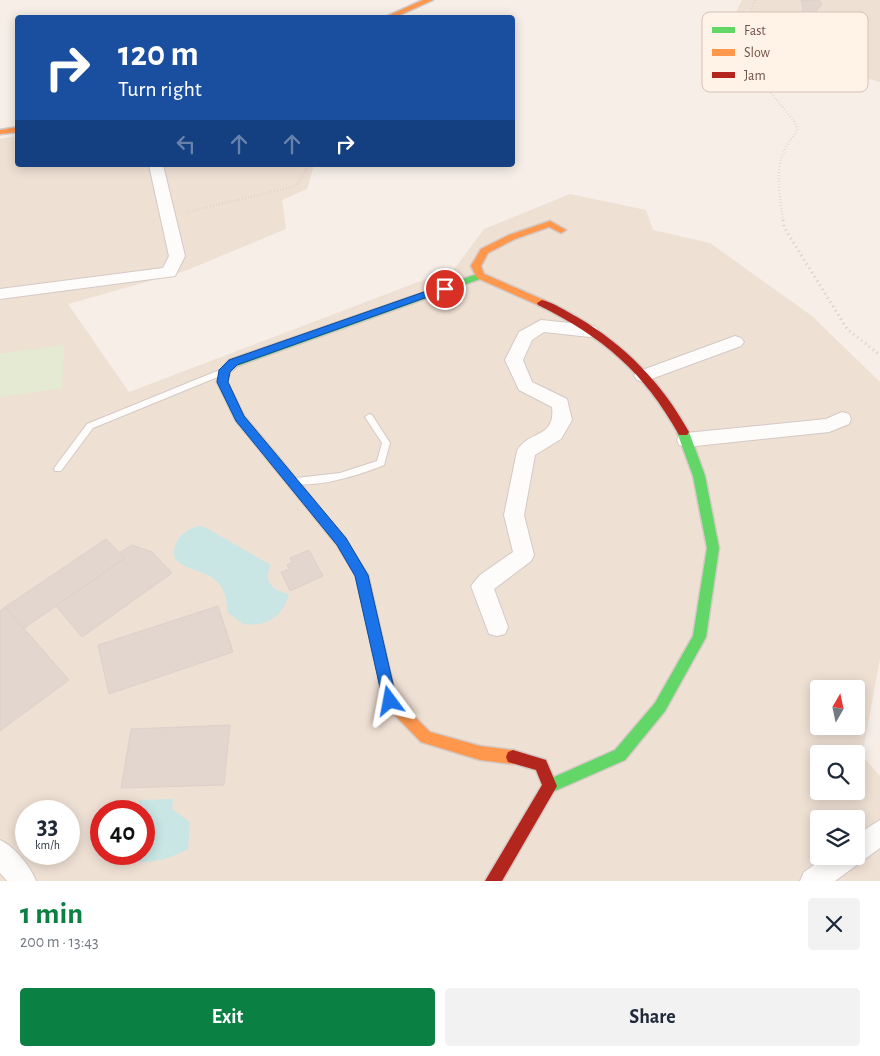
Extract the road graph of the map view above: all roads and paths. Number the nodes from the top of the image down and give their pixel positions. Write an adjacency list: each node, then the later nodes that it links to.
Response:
1 (429, 0): 4 (street)
2 (755, 0): 3 (path)
3 (750, 12)
4 (393, 15)
5 (770, 92): 16 (path)
6 (15, 130): 7 (street)
7 (0, 132)
8 (156, 167): 10 (street)
9 (307, 167): 10 (path)
10 (168, 216): 13 (street)
11 (561, 230): 12 (street)
12 (480, 276): 14 (street); 17 (street)
13 (0, 294)
14 (590, 331): 18 (street); 24 (street)
15 (735, 342): 18 (street)
16 (880, 355)
17 (225, 370): 22 (lane); 23 (street)
18 (643, 376): 21 (street)
19 (369, 417): 23 (lane)
20 (842, 419): 21 (street)
21 (686, 440): 25 (street)
22 (58, 469)
23 (291, 481): 25 (street)
24 (497, 627)
25 (550, 786): 31 (street)
26 (880, 832): 27 (street)
27 (865, 844)
28 (0, 853): 30 (street)
29 (836, 865): 32 (street)
30 (23, 881)
31 (493, 881)
32 (813, 881)

